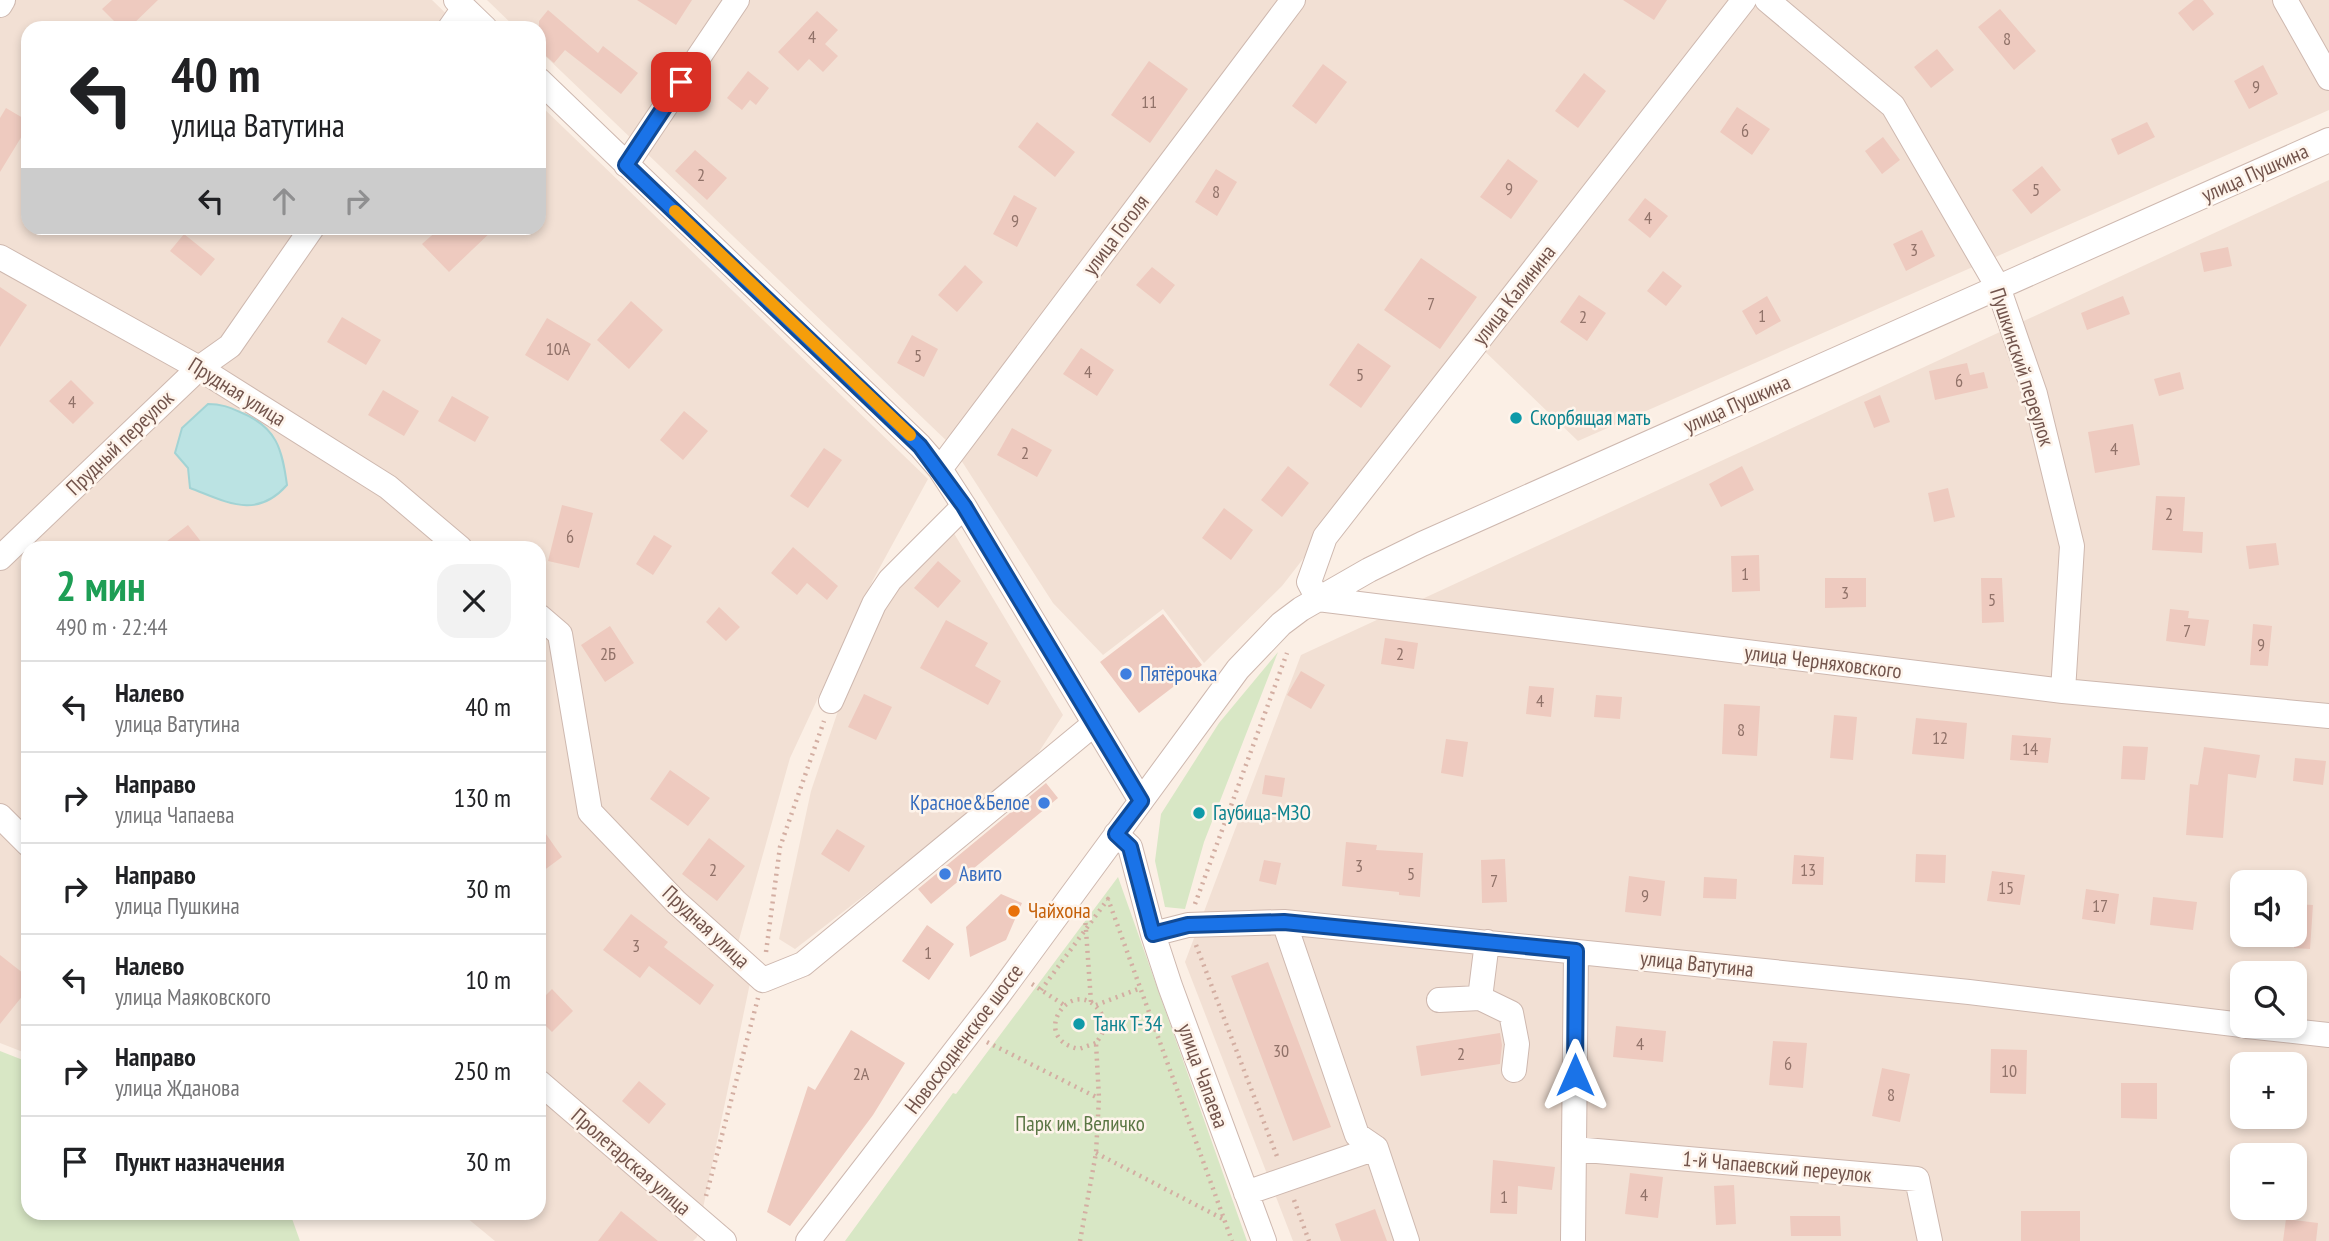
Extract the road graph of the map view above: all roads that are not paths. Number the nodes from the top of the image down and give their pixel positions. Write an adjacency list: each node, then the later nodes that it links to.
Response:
1 (3, 0): 8 (street)
2 (737, 0): 14 (street)
3 (1293, 0): 19 (street, улица Гоголя)
4 (1744, 0): 23 (street, улица Калинина)
5 (1767, 0): 17 (street, Пушкинский переулок)
6 (2285, 0): 11 (street)
7 (460, 4): 9 (street); 10 (street)
8 (0, 5)
9 (453, 21)
10 (478, 21)
11 (2329, 78)
12 (546, 87): 14 (street)
13 (2329, 140): 17 (street, улица Пушкина)
14 (626, 165): 19 (street)
15 (307, 235): 18 (street, Прудный переулок)
16 (0, 257): 18 (street, Прудная улица)
17 (1998, 287): 23 (street, улица Пушкина); 25 (street, Пушкинский переулок)
18 (199, 368): 21 (street, Прудная улица); 22 (street, Прудный переулок)
19 (940, 470): 20 (street)
20 (964, 506): 26 (street); 28 (street)
21 (452, 541)
22 (0, 558)
23 (1318, 599): 25 (street, улица Черняховского); 29 (street, улица Пушкина)
24 (546, 622): 28 (street, Прудная улица)
25 (2063, 691): 27 (street, улица Черняховского)
26 (831, 701)
27 (2329, 716)
28 (1094, 724): 29 (street)
29 (1141, 801): 31 (street, улица Пушкина)
30 (0, 816): 32 (street)
31 (1116, 834): 34 (street, улица Чапаева); 48 (street, Новосходненское шоссе)
32 (21, 837)
33 (1284, 922): 34 (street, улица Ватутина); 35 (street, улица Ватутина); 44 (street)
34 (1153, 934): 46 (street, улица Чапаева)
35 (1487, 942): 36 (street, улица Ватутина); 37 (street)
36 (1576, 951): 39 (street, улица Ватутина); 45 (street)
37 (1480, 998): 38 (street); 42 (street)
38 (1439, 1000)
39 (2230, 1024)
40 (2307, 1033): 41 (street)
41 (2329, 1035)
42 (1514, 1070)
43 (546, 1088): 47 (street, Пролетарская улица)
44 (1376, 1148): 46 (street); 50 (street)
45 (1574, 1149): 51 (street); 52 (street, 1-й Чапаевский переулок)
46 (1246, 1193): 49 (street, улица Чапаева)
47 (724, 1241)
48 (808, 1241)
49 (1264, 1241)
50 (1407, 1241)
51 (1573, 1241)
52 (1930, 1241)

